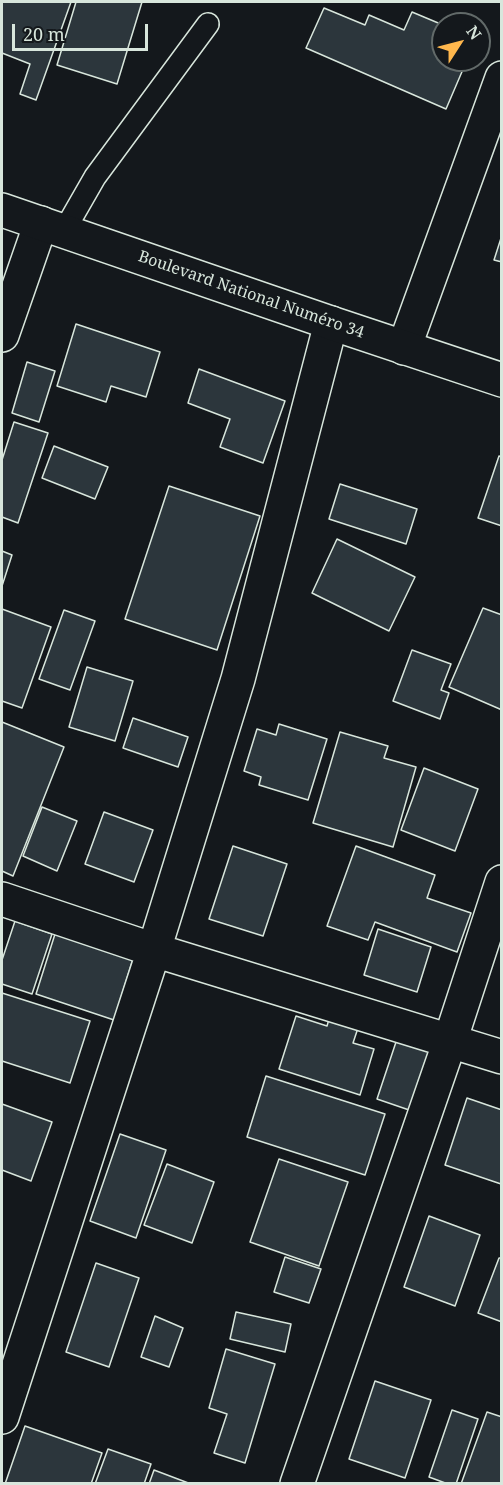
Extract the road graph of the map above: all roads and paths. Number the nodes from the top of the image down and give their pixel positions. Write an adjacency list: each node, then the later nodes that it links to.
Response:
1 (208, 24): 4 (lane)
2 (501, 78): 7 (street)
3 (2, 210): 4 (street, Boulevard National Numéro 34)
4 (52, 227): 5 (street, Boulevard National Numéro 34); 6 (street)
5 (332, 323): 7 (street, Boulevard National Numéro 34); 11 (street)
6 (2, 335)
7 (404, 348): 8 (street, Boulevard National Numéro 34)
8 (501, 380)
9 (501, 882): 12 (street)
10 (2, 900): 11 (street)
11 (154, 950): 12 (street); 14 (street)
12 (450, 1041): 13 (street); 15 (street)
13 (501, 1057)
14 (2, 1417)
15 (297, 1484)

